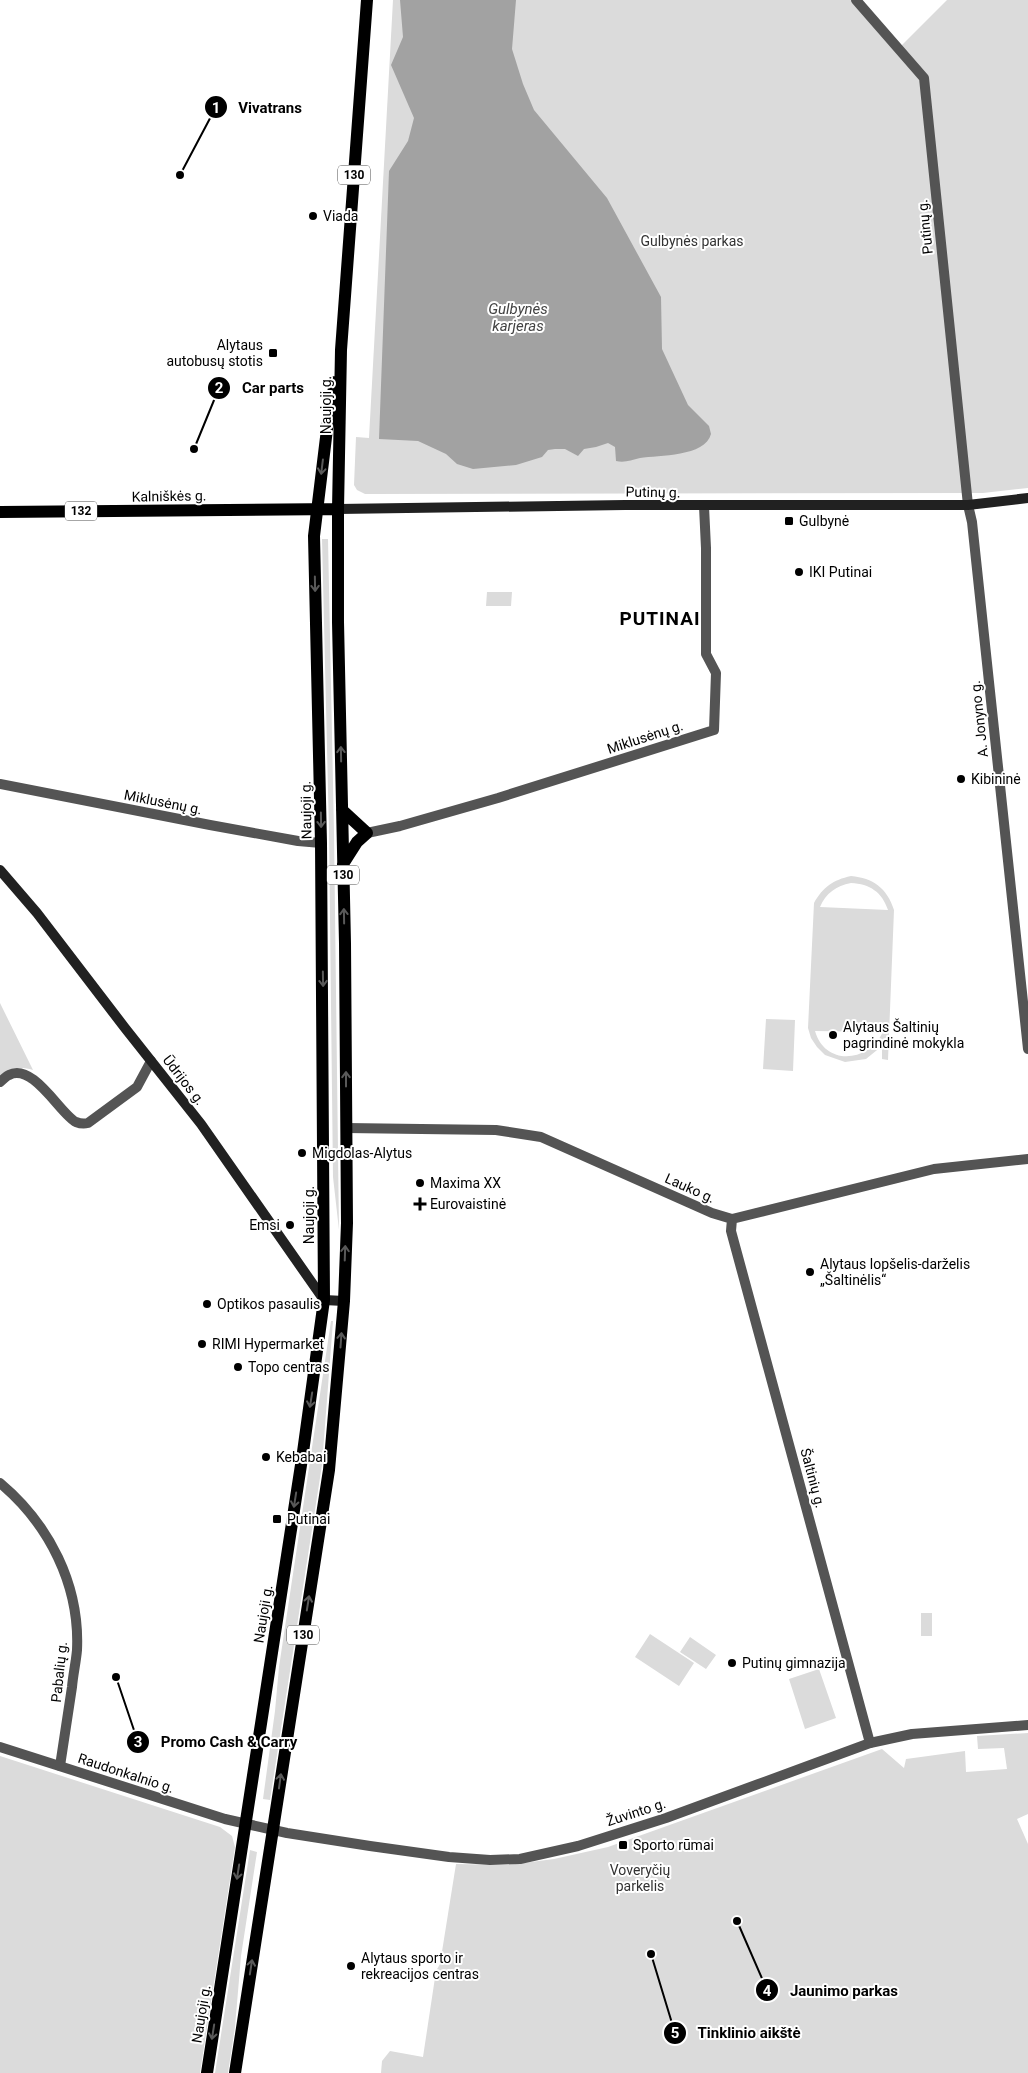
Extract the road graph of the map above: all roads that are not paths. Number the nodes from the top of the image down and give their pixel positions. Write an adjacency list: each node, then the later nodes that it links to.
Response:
1 (367, 0): 3 (main road, Naujoji g. / 130)
2 (856, 0): 5 (street, Putinų g.)
3 (341, 350): 7 (main road, Naujoji g., one-way to 7); 8 (main road, Naujoji g. / 130)
4 (1028, 498): 5 (main road, Putinų g.)
5 (968, 505): 6 (main road, Putinų g.); 16 (street, A. Jonyno g.)
6 (704, 506): 8 (main road, Putinų g.); 12 (street, Miklusėnų g.)
7 (317, 509): 8 (main road, Kalniškės g. / 132); 9 (main road, Kalniškės g. / 132); 13 (main road, Naujoji g. / 130, one-way to 13)
8 (338, 509): 11 (main road, Naujoji g. / 130, one-way to 8)
9 (0, 512)
10 (0, 784): 13 (street, Miklusėnų g.)
11 (342, 810): 12 (main road); 14 (main road, Naujoji g. / 130)
12 (367, 833): 14 (main road)
13 (321, 843): 22 (main road, Naujoji g. / 130, one-way to 22)
14 (343, 864): 19 (main road, Naujoji g. / 130, one-way to 14)
15 (0, 870): 17 (main road, Ūdrijos g.)
16 (1028, 1050)
17 (151, 1061): 18 (street); 22 (main road, Ūdrijos g.)
18 (0, 1082)
19 (346, 1128): 21 (street, Lauko g.); 23 (main road, Naujoji g. / 130, one-way to 19)
20 (1028, 1159): 21 (street)
21 (732, 1219): 26 (street, Šaltinių g.)
22 (324, 1300): 23 (main road); 29 (main road, Naujoji g. / 130, one-way to 29)
23 (344, 1301): 30 (main road, Naujoji g. / 130, one-way to 23)
24 (0, 1483): 28 (street, Pabalių g.)
25 (1028, 1725): 26 (street, Žuvinto g.)
26 (870, 1743): 30 (street, Žuvinto g.)
27 (0, 1746): 28 (street, Raudonkalnio g.)
28 (60, 1766): 29 (street, Raudonkalnio g.)
29 (245, 1823): 30 (street, Žuvinto g.); 31 (main road, Naujoji g. / 130, one-way to 31)
30 (273, 1830): 32 (main road, Naujoji g. / 130, one-way to 30)
31 (207, 2073)
32 (235, 2073)

